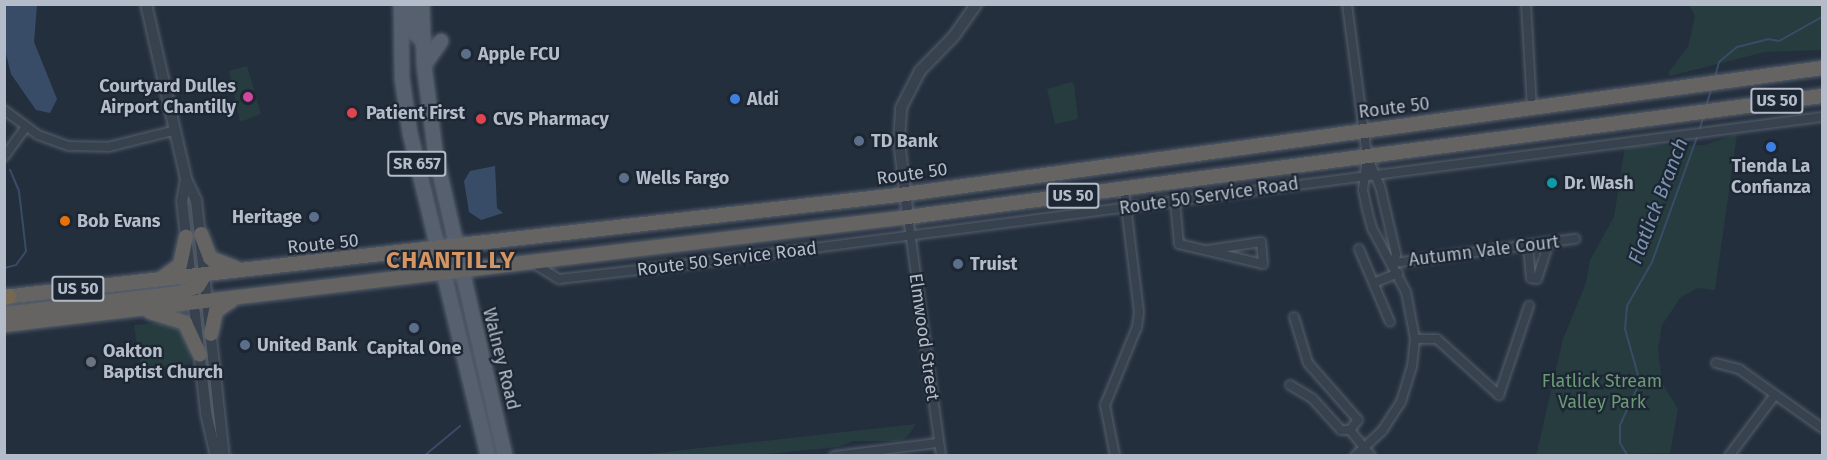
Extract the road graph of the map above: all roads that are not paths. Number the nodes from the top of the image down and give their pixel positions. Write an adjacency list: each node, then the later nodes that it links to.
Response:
1 (146, 4): 17 (street)
2 (401, 4): 36 (main road, SR 657)
3 (410, 4): 9 (main road)
4 (422, 4): 9 (main road, SR 657)
5 (976, 4): 25 (street)
6 (1347, 4): 18 (street)
7 (1526, 4): 13 (street)
8 (441, 41): 10 (main road)
9 (423, 42): 10 (main road, SR 657)
10 (424, 66): 35 (main road, SR 657)
11 (1822, 68): 13 (highway, Route 50 / US 50)
12 (1822, 96): 19 (highway, Route 50 / US 50)
13 (1532, 109): 18 (highway, Route 50 / US 50)
14 (4, 110): 16 (street)
15 (1822, 117): 21 (street, Route 50 Service Road)
16 (26, 127): 17 (street); 20 (street)
17 (176, 130): 23 (street)
18 (1365, 130): 19 (street); 25 (highway, Route 50 / US 50)
19 (1368, 156): 21 (street); 22 (street); 24 (highway, Route 50 / US 50)
20 (4, 157)
21 (1375, 174): 22 (street, Route 50 Service Road); 40 (street)
22 (1365, 175): 26 (street, Route 50 Service Road); 40 (street)
23 (186, 179): 29 (street); 31 (street)
24 (1125, 189): 27 (street); 28 (highway, Route 50 / US 50)
25 (906, 194): 28 (street); 35 (highway, Route 50 / US 50)
26 (1174, 201): 27 (street, Route 50 Service Road); 38 (street)
27 (1126, 207): 30 (street, Route 50 Service Road); 72 (street)
28 (908, 217): 30 (street, Elmwood Street); 39 (highway, Route 50 / US 50)
29 (201, 234): 41 (highway); 47 (street)
30 (910, 236): 39 (street, Route 50 Service Road); 64 (street, Elmwood Street)
31 (186, 237): 45 (highway); 47 (street)
32 (1575, 239): 33 (street, Autumn Vale Court)
33 (1549, 242): 34 (street, Autumn Vale Court); 34 (street)
34 (1528, 245): 40 (street, Autumn Vale Court)
35 (457, 246): 36 (highway, Route 50 / US 50); 42 (main road, SR 657)
36 (438, 249): 41 (highway, Route 50 / US 50); 44 (main road, SR 657)
37 (1359, 249): 46 (street)
38 (1208, 250): 38 (street)
39 (532, 262): 42 (highway, Route 50 / US 50)
40 (1394, 263): 43 (street)
41 (253, 270): 47 (highway, Route 50 / US 50)
42 (462, 272): 44 (highway, Route 50 / US 50); 69 (main road, Walney Road / SR 657)
43 (1398, 273): 46 (street); 57 (street)
44 (443, 274): 49 (highway, Route 50 / US 50); 68 (main road, Walney Road / SR 657)
45 (152, 281): 47 (highway, Route 50 / US 50); 48 (highway, Route 50 / US 50)
46 (1376, 282): 54 (street)
47 (198, 289): 49 (highway, Route 50 / US 50); 51 (highway, Route 50 / US 50); 52 (highway); 56 (street); 58 (street)
48 (6, 297)
49 (239, 297): 56 (highway)
50 (1529, 306): 57 (street)
51 (133, 309): 55 (highway, Route 50 / US 50); 58 (highway)
52 (4, 314)
53 (1294, 317): 63 (street)
54 (1390, 322)
55 (4, 325)
56 (212, 334): 67 (street)
57 (1415, 339): 65 (street)
58 (200, 355): 66 (street)
59 (1716, 363): 61 (street)
60 (1290, 385): 63 (street)
61 (1774, 396): 62 (street); 75 (street)
62 (1822, 429)
63 (1350, 430): 65 (street)
64 (937, 443): 70 (street); 71 (street, Elmwood Street)
65 (1366, 447): 73 (street); 74 (street)
66 (216, 456)
67 (224, 456)
68 (488, 456)
69 (505, 456)
70 (834, 456)
71 (941, 456)
72 (1115, 456)
73 (1355, 456)
74 (1371, 456)
75 (1729, 456)

